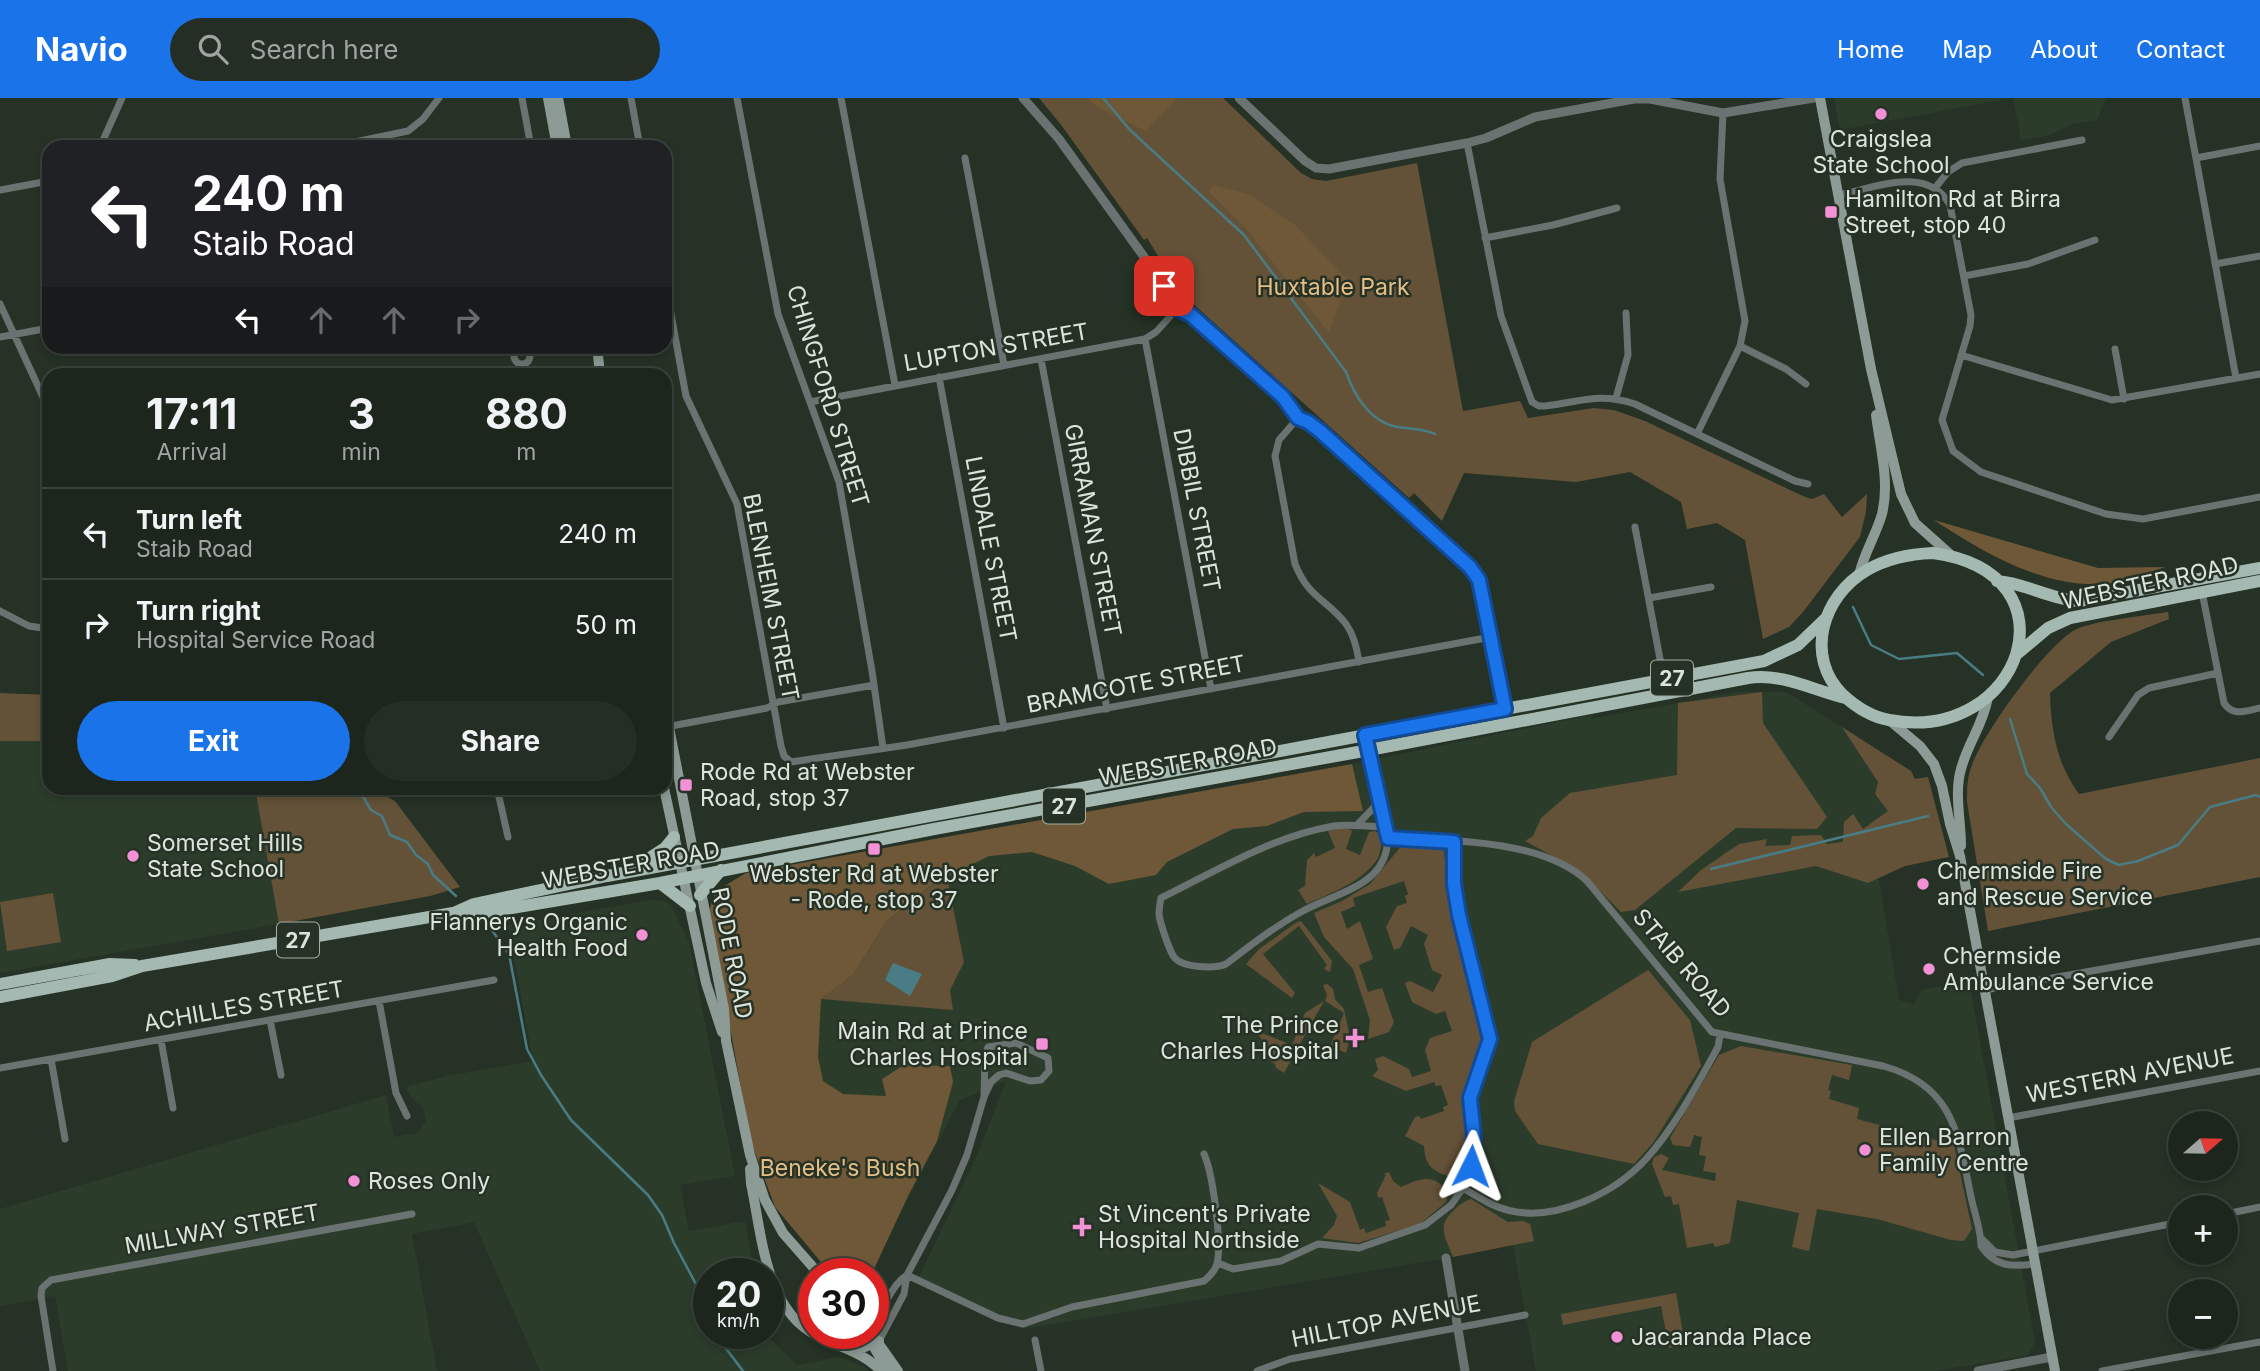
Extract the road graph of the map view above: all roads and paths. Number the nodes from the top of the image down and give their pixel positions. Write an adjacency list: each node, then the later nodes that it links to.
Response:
1 (122, 98): 16 (street)
2 (439, 98): 17 (street)
3 (522, 98): 18 (street)
4 (548, 98): 19 (main road)
5 (558, 98): 20 (main road)
6 (631, 98): 21 (street)
7 (737, 98): 61 (street, CHINGFORD STREET)
8 (841, 98): 57 (street)
9 (1023, 98): 38 (street)
10 (1240, 98): 23 (street)
11 (1814, 98): 15 (street)
12 (1820, 98): 30 (main road)
13 (2185, 98): 26 (street)
14 (1661, 99): 15 (street); 23 (street)
15 (1723, 113): 45 (street)
16 (103, 140)
17 (365, 140)
18 (530, 140)
19 (556, 140)
20 (566, 140)
21 (639, 140)
22 (2082, 140): 28 (street)
23 (1467, 143): 32 (street)
24 (2260, 146): 26 (street)
25 (965, 158): 50 (street)
26 (2196, 158): 35 (street)
27 (42, 182): 29 (street)
28 (1935, 188): 30 (street); 36 (street)
29 (0, 190)
30 (1839, 195): 52 (main road)
31 (1617, 208): 32 (street)
32 (1485, 238): 59 (street)
33 (2095, 240): 36 (street)
34 (2260, 256): 35 (street)
35 (2215, 264): 55 (street)
36 (1964, 276): 47 (street)
37 (0, 304): 42 (street)
38 (1177, 309): 44 (street); 62 (street)
39 (1626, 313): 59 (street)
40 (672, 320): 87 (street, BLENHEIM STREET)
41 (42, 329): 42 (street)
42 (14, 334): 43 (street); 58 (street)
43 (0, 337)
44 (1145, 339): 48 (street, LUPTON STREET); 84 (street, DIBBIL STREET)
45 (1740, 346): 56 (street); 63 (street)
46 (2115, 349): 60 (street)
47 (1961, 355): 60 (street); 65 (street)
48 (1041, 359): 50 (street, LUPTON STREET); 89 (street, GIRRAMAN STREET)
49 (522, 365): 51 (street)
50 (1004, 365): 54 (street, LUPTON STREET)
51 (523, 368)
52 (1871, 369): 67 (main road); 69 (main road)
53 (2260, 374): 55 (street)
54 (939, 377): 57 (street, LUPTON STREET); 94 (street, LINDALE STREET)
55 (2236, 378): 60 (street)
56 (1806, 384)
57 (895, 385): 61 (street, LUPTON STREET)
58 (42, 395)
59 (1616, 398): 63 (street)
60 (2124, 399)
61 (810, 402): 83 (street, CHINGFORD STREET)
62 (1298, 418): 78 (street); 80 (street)
63 (1697, 433): 64 (street)
64 (1808, 484)
65 (2260, 497)
66 (1635, 527): 74 (street)
67 (1952, 556): 69 (main road, 27); 70 (main road, 27)
68 (2260, 568): 70 (main road, WEBSTER ROAD / 27)
69 (1859, 575): 76 (main road, 27)
70 (1997, 581): 79 (main road)
71 (2260, 581): 73 (main road, WEBSTER ROAD / 27)
72 (1711, 587): 74 (street)
73 (2203, 592): 79 (main road, WEBSTER ROAD / 27); 81 (street)
74 (1648, 598): 82 (street)
75 (0, 611): 77 (street)
76 (1826, 618): 82 (main road, WEBSTER ROAD / 27); 86 (main road)
77 (42, 628)
78 (1491, 637): 80 (street, BRAMCOTE STREET); 90 (street)
79 (2017, 654): 85 (main road, 27)
80 (1359, 662): 84 (street, BRAMCOTE STREET)
81 (2218, 673): 88 (street); 96 (street)
82 (1664, 680): 90 (main road, WEBSTER ROAD / 27)
83 (874, 685): 87 (street); 97 (street, CHINGFORD STREET)
84 (1211, 689): 89 (street, BRAMCOTE STREET)
85 (1988, 697): 91 (main road, 27); 110 (main road)
86 (1846, 698): 91 (main road, 27); 92 (main road, WEBSTER ROAD / 27)
87 (773, 705): 93 (street); 100 (street, BLENHEIM STREET)
88 (2260, 708)
89 (1107, 709): 94 (street, BRAMCOTE STREET)
90 (1505, 709): 92 (street); 95 (main road, WEBSTER ROAD / 27)
91 (1889, 720): 110 (main road)
92 (1507, 722): 98 (main road, WEBSTER ROAD / 27)
93 (672, 726)
94 (1004, 728): 97 (street, BRAMCOTE STREET)
95 (1365, 735): 98 (street); 111 (main road, WEBSTER ROAD / 27)
96 (2109, 737)
97 (883, 748): 100 (street, BRAMCOTE STREET)
98 (1369, 750): 103 (street); 112 (main road, WEBSTER ROAD / 27)
99 (672, 761): 111 (main road, RODE ROAD)
100 (788, 761)
101 (499, 795): 107 (street)
102 (665, 795): 106 (main road, RODE ROAD)
103 (1381, 800): 104 (street); 105 (street)
104 (1357, 824): 105 (street); 108 (street)
105 (1387, 826): 108 (street)
106 (674, 836): 111 (main road, RODE ROAD); 113 (main road)
107 (508, 837)
108 (1388, 838): 109 (street, STAIB ROAD)
109 (1454, 842): 127 (street, STAIB ROAD); 141 (street)
110 (1960, 856): 123 (main road)
111 (687, 863): 113 (main road, WEBSTER ROAD / 27); 114 (main road, RODE ROAD)
112 (722, 870): 114 (main road, WEBSTER ROAD / 27); 116 (main road)
113 (628, 873): 118 (main road, WEBSTER ROAD / 27)
114 (690, 876): 115 (main road, WEBSTER ROAD / 27); 116 (main road, RODE ROAD); 117 (main road, RODE ROAD)
115 (660, 883): 117 (main road); 118 (main road, WEBSTER ROAD / 27)
116 (700, 895): 129 (main road, RODE ROAD)
117 (690, 906): 129 (main road, RODE ROAD)
118 (453, 913): 120 (main road, WEBSTER ROAD / 27)
119 (2260, 941): 123 (street)
120 (142, 965): 122 (main road, WEBSTER ROAD / 27); 124 (main road, WEBSTER ROAD / 27)
121 (494, 980): 125 (street, ACHILLES STREET)
122 (0, 984)
123 (1985, 990): 137 (main road)
124 (0, 997)
125 (379, 1001): 126 (street, ACHILLES STREET); 136 (street)
126 (270, 1020): 128 (street, ACHILLES STREET); 133 (street)
127 (1720, 1035): 141 (street); 146 (street, STAIB ROAD)
128 (161, 1040): 130 (street, ACHILLES STREET); 135 (street)
129 (726, 1041): 140 (main road, RODE ROAD)
130 (51, 1059): 131 (street, ACHILLES STREET); 138 (street)
131 (0, 1068)
132 (2260, 1071): 137 (street, WESTERN AVENUE)
133 (281, 1075)
134 (984, 1097): 134 (street); 152 (street)
135 (173, 1108)
136 (407, 1116)
137 (2008, 1118): 147 (main road)
138 (65, 1139)
139 (1204, 1154): 150 (street)
140 (750, 1155): 148 (main road, RODE ROAD); 156 (main road, RODE ROAD)
141 (1463, 1188): 150 (street)
142 (2260, 1207): 143 (street)
143 (2238, 1212)
144 (412, 1214): 164 (street, MILLWAY STREET)
145 (2168, 1224): 147 (street)
146 (1981, 1238): 147 (street); 151 (street, STAIB ROAD)
147 (2032, 1250): 151 (main road)
148 (805, 1258)
149 (1446, 1258): 157 (street)
150 (1218, 1263): 152 (street)
151 (2035, 1264): 163 (main road)
152 (907, 1275): 153 (street); 155 (street)
153 (889, 1298)
154 (1525, 1315): 157 (street, HILLTOP AVENUE)
155 (889, 1317)
156 (798, 1324)
157 (1457, 1328): 169 (street, HILLTOP AVENUE); 170 (street)
158 (1035, 1340): 168 (street)
159 (2260, 1342): 173 (street)
160 (845, 1349): 165 (main road, RODE ROAD)
161 (879, 1349): 166 (main road)
162 (882, 1349): 167 (main road)
163 (2052, 1357): 171 (street); 172 (main road)
164 (53, 1371)
165 (881, 1371)
166 (888, 1371)
167 (898, 1371)
168 (1041, 1371)
169 (1257, 1371)
170 (1465, 1371)
171 (1978, 1371)
172 (2054, 1371)
173 (2102, 1371)

